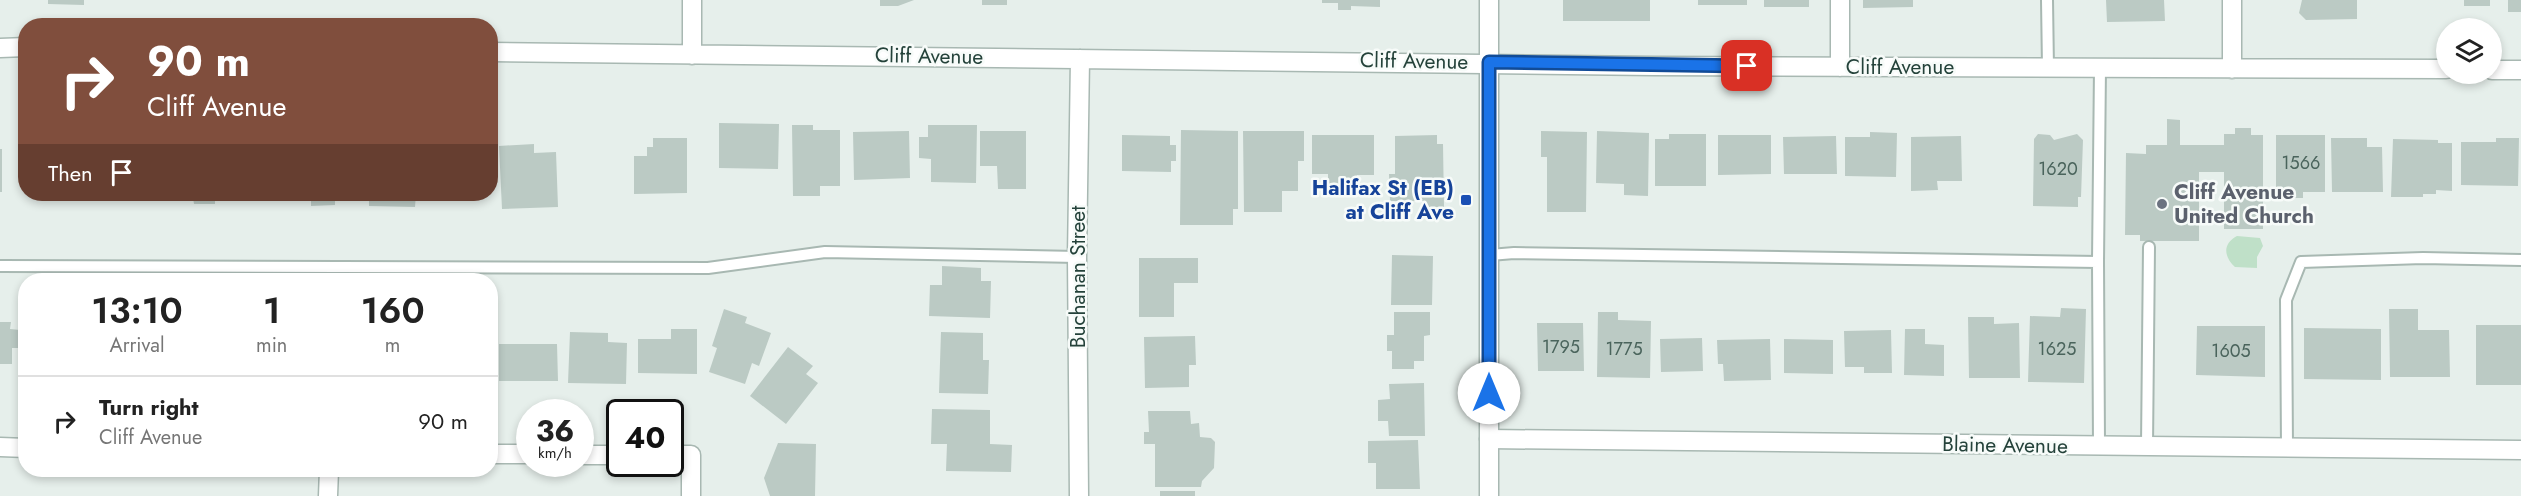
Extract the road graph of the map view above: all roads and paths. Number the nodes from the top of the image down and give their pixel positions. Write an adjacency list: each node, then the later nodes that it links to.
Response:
1 (692, 0): 9 (street)
2 (1489, 0): 11 (street)
3 (1840, 0): 12 (street)
4 (2047, 0): 13 (lane)
5 (2232, 0): 15 (street)
6 (18, 47): 7 (street)
7 (0, 48)
8 (498, 52): 9 (street, Cliff Avenue)
9 (692, 55): 10 (street, Cliff Avenue)
10 (1080, 58): 11 (street, Cliff Avenue); 21 (street, Buchanan Street)
11 (1489, 62): 12 (street, Cliff Avenue); 20 (street)
12 (1840, 67): 13 (street, Cliff Avenue)
13 (2048, 68): 14 (street, Cliff Avenue)
14 (2100, 68): 15 (street, Cliff Avenue); 23 (lane)
15 (2232, 69): 16 (street, Cliff Avenue)
16 (2436, 69)
17 (2502, 70): 18 (street)
18 (2521, 70)
19 (2149, 247): 27 (lane)
20 (1490, 255): 23 (lane); 25 (street)
21 (1077, 257): 24 (lane); 38 (street, Buchanan Street)
22 (2521, 261): 30 (lane)
23 (2098, 262): 26 (lane)
24 (0, 266)
25 (1489, 439): 26 (street, Blaine Avenue); 39 (street)
26 (2099, 446): 27 (street, Blaine Avenue)
27 (2147, 446): 30 (street, Blaine Avenue)
28 (0, 447): 29 (street)
29 (18, 448)
30 (2287, 448): 31 (street, Blaine Avenue)
31 (2521, 450)
32 (498, 454): 33 (street)
33 (516, 454)
34 (684, 455): 37 (street)
35 (329, 477): 36 (street)
36 (328, 496)
37 (691, 496)
38 (1078, 496)
39 (1489, 496)

